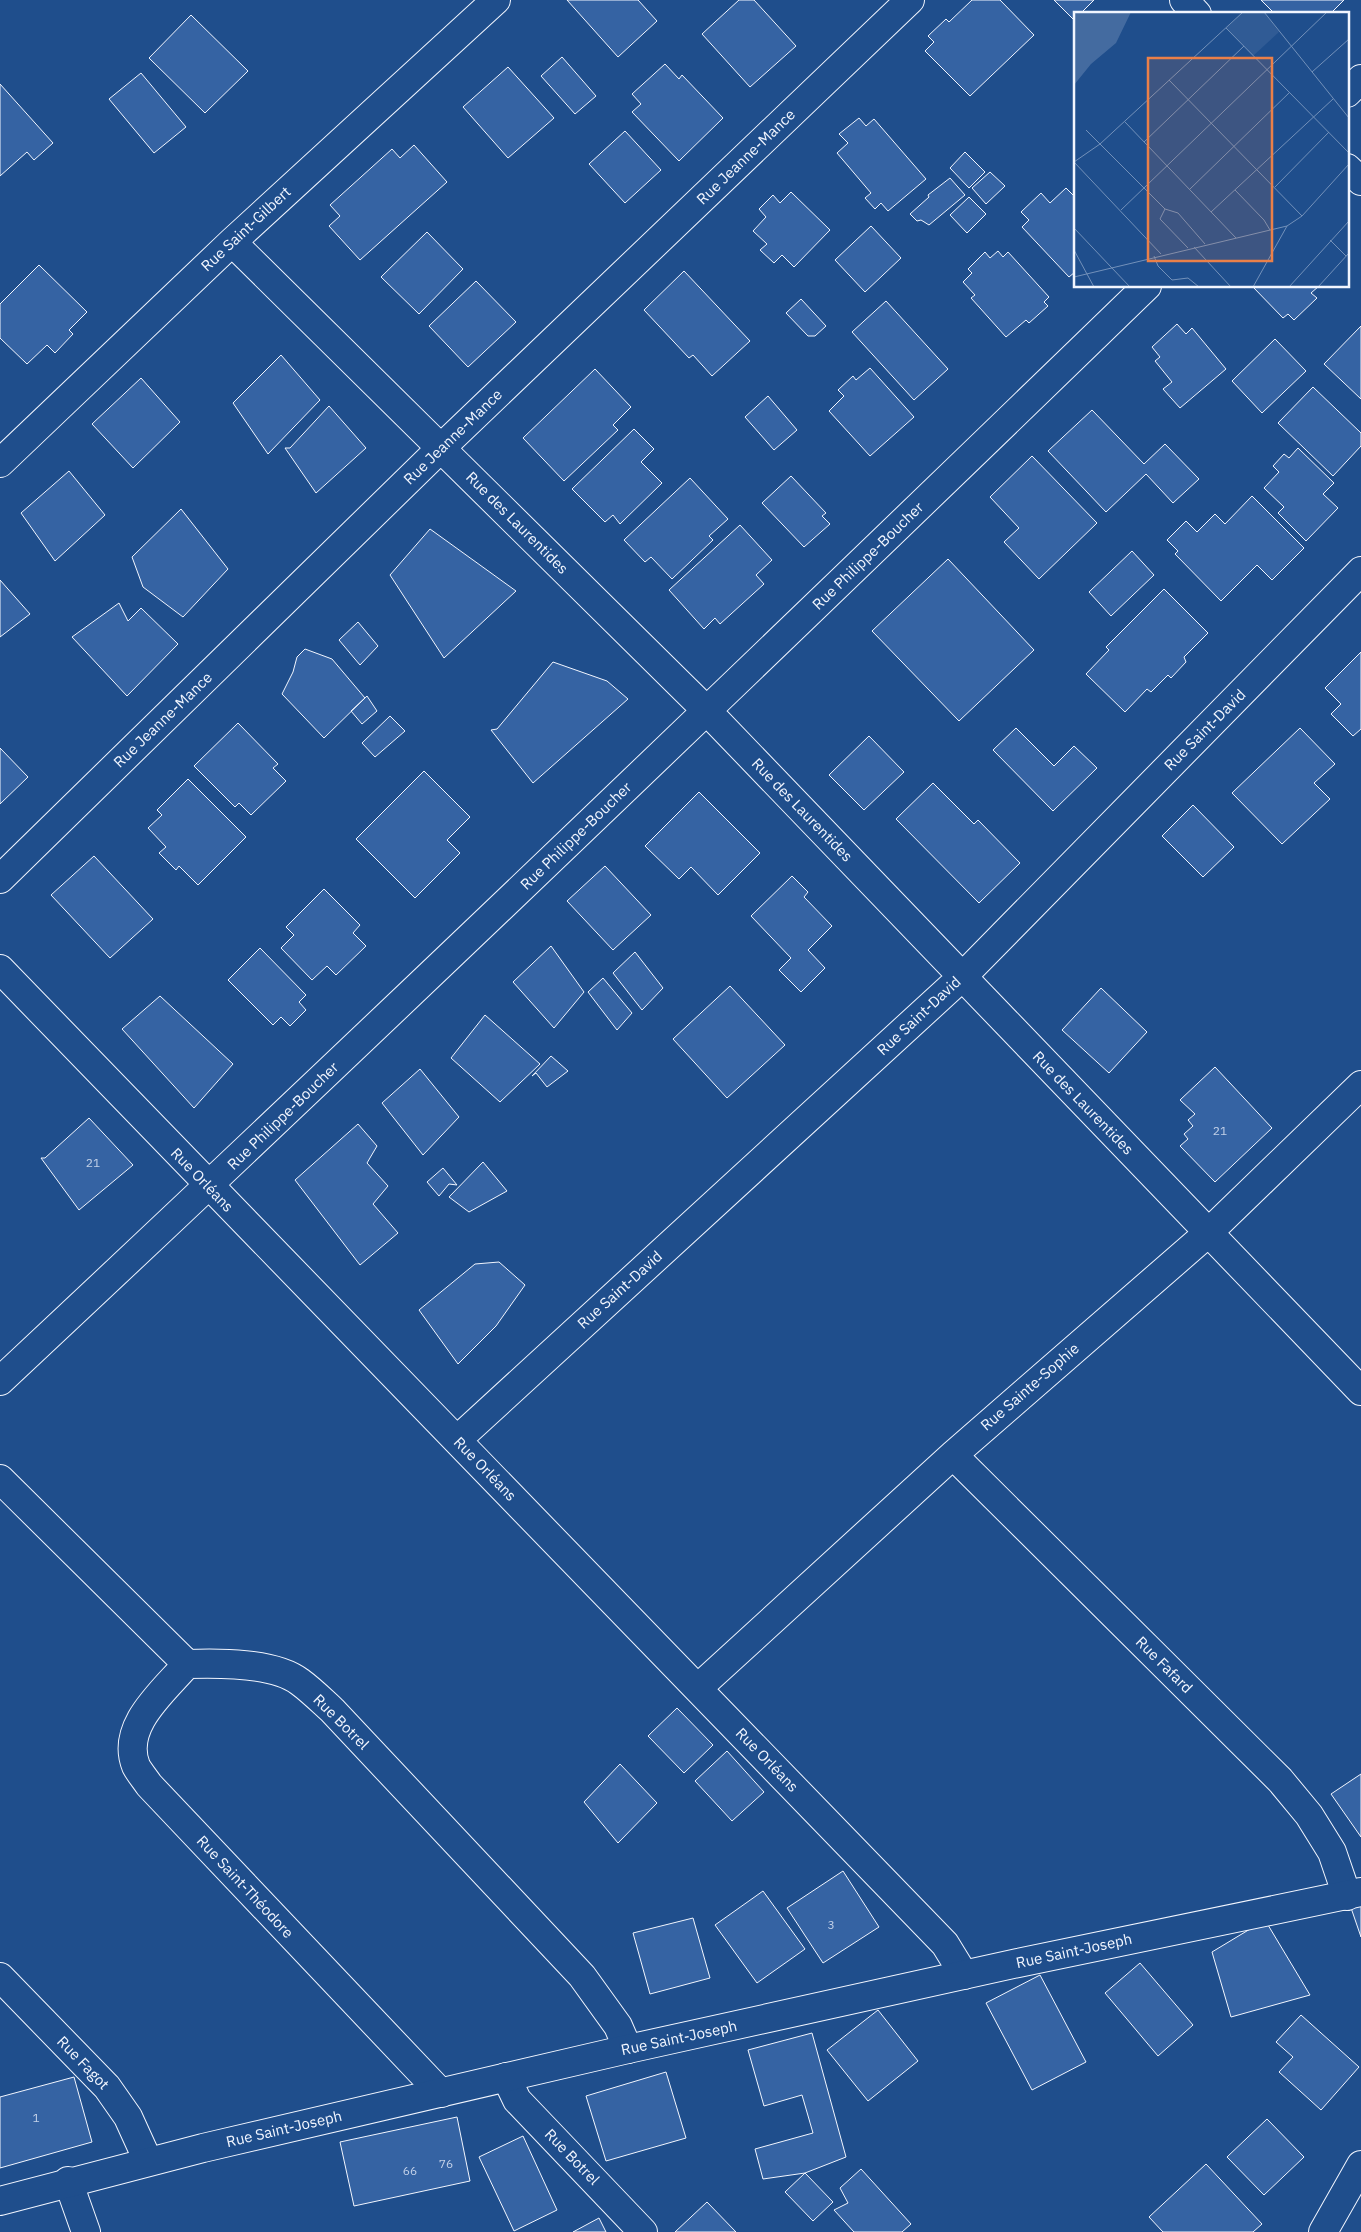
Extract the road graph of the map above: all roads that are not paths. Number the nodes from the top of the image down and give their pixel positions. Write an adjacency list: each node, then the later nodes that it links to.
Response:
1 (496, 0): 9 (street, Rue Saint-Gilbert)
2 (910, 0): 11 (street, Rue Jeanne-Mance)
3 (1184, 0): 4 (street)
4 (1195, 12)
5 (1361, 79): 6 (street)
6 (1348, 91)
7 (1348, 169): 8 (street)
8 (1361, 181)
9 (232, 242): 11 (street, Rue des Laurentides); 12 (street, Rue Saint-Gilbert)
10 (1145, 288): 14 (street, Rue Philippe-Boucher)
11 (441, 448): 14 (street, Rue des Laurentides); 15 (street, Rue Jeanne-Mance)
12 (0, 463)
13 (1361, 571): 17 (street, Rue Saint-David)
14 (707, 711): 17 (street, Rue des Laurentides); 19 (street, Rue Philippe-Boucher)
15 (0, 879)
16 (0, 969): 19 (street, Rue Orléans)
17 (962, 977): 20 (street, Rue des Laurentides); 23 (street, Rue Saint-David)
18 (1361, 1085): 20 (street, Rue Sainte-Sophie)
19 (208, 1186): 21 (street, Rue Philippe-Boucher); 23 (street, Rue Orléans)
20 (1208, 1233): 22 (street, Rue des Laurentides); 24 (street, Rue Sainte-Sophie)
21 (0, 1381)
22 (1361, 1391)
23 (456, 1440): 27 (street, Rue Orléans)
24 (953, 1455): 27 (street, Rue Sainte-Sophie); 28 (street, Rue Fafard)
25 (0, 1480): 26 (street)
26 (187, 1664): 31 (street, Rue Botrel); 33 (street, Rue Saint-Théodore)
27 (698, 1688): 29 (street, Rue Orléans)
28 (1354, 1894): 29 (street, Rue Saint-Joseph)
29 (964, 1975): 31 (street, Rue Saint-Joseph)
30 (0, 1977): 34 (street, Rue Fagot)
31 (628, 2049): 32 (street, Rue Saint-Joseph)
32 (506, 2077): 33 (street, Rue Saint-Joseph); 39 (street, Rue Botrel)
33 (441, 2093): 34 (street, Rue Saint-Joseph)
34 (148, 2161): 36 (street, Rue Saint-Joseph)
35 (1361, 2165): 40 (street)
36 (68, 2181): 37 (street, Rue Saint-Joseph); 38 (street)
37 (0, 2201)
38 (86, 2232)
39 (643, 2232)
40 (1323, 2232)

